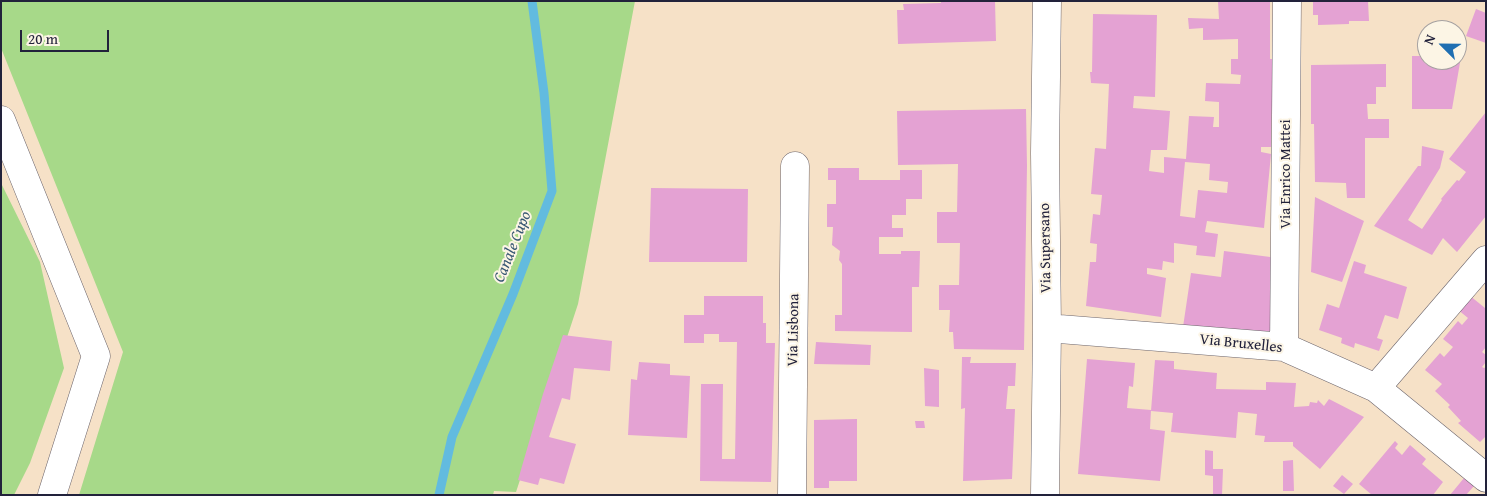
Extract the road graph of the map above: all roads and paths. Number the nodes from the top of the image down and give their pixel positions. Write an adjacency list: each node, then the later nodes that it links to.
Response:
1 (1048, 1): 6 (street, Via Supersano)
2 (1287, 1): 7 (street, Via Enrico Mattei)
3 (1, 120): 10 (street)
4 (795, 166): 11 (street, Via Lisbona)
5 (1486, 260): 8 (street)
6 (1047, 328): 7 (street, Via Bruxelles); 12 (street, Via Supersano)
7 (1284, 347): 8 (street, Via Bruxelles)
8 (1376, 388): 9 (street, Via Bruxelles)
9 (1486, 478)
10 (52, 495)
11 (792, 495)
12 (1045, 495)

